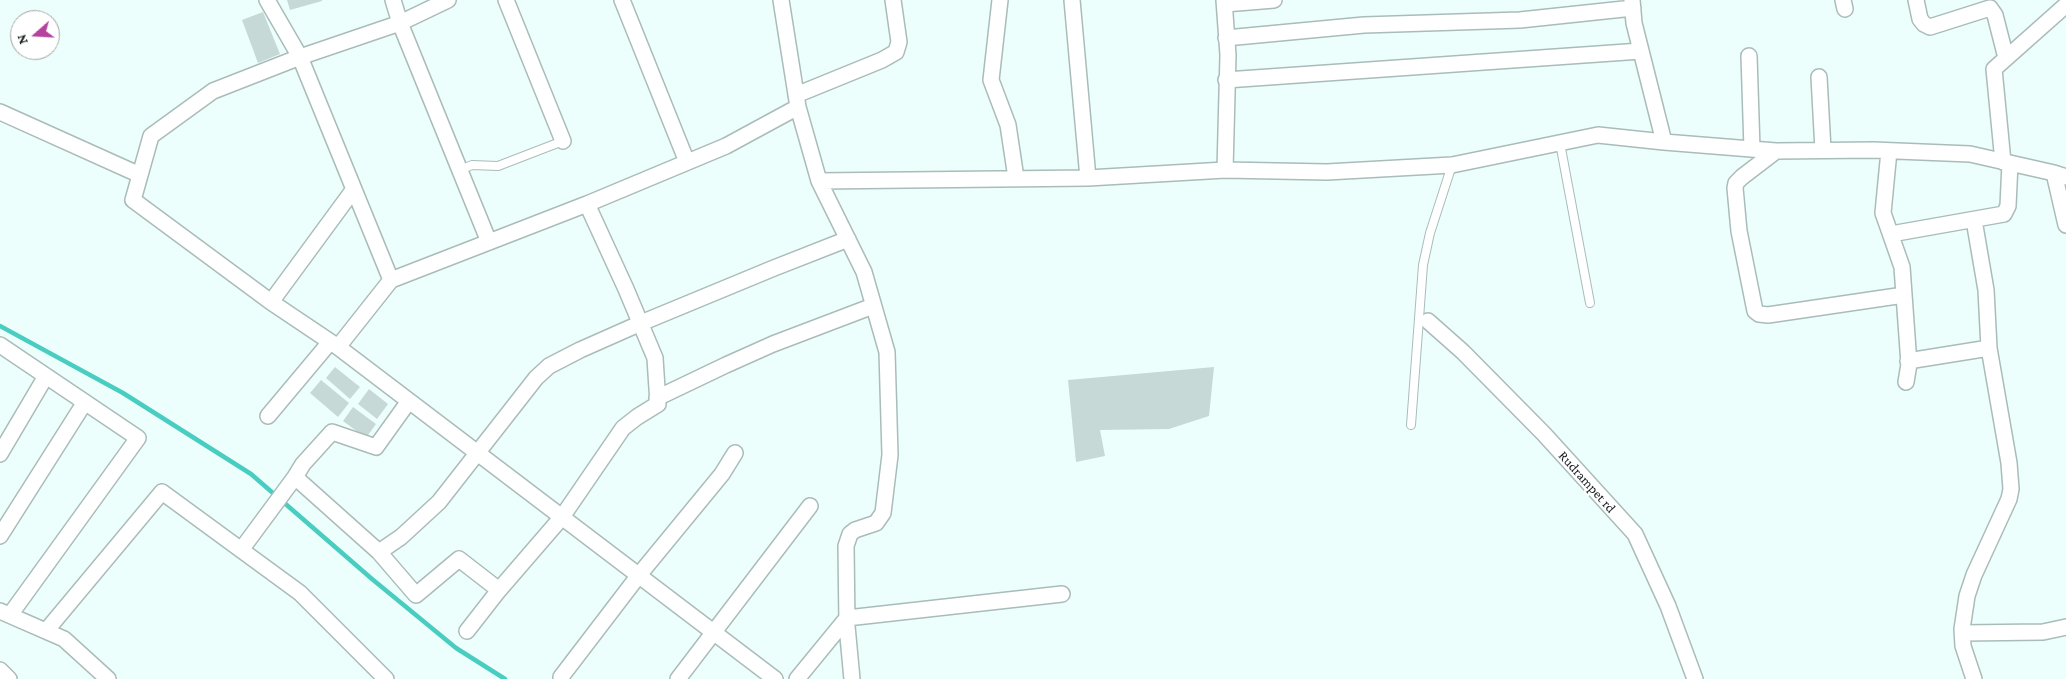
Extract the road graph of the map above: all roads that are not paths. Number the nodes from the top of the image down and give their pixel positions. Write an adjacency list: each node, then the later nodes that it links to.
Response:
1 (267, 0): 19 (street)
2 (393, 0): 15 (street)
3 (448, 0): 15 (street)
4 (506, 0): 25 (street)
5 (622, 0): 32 (street)
6 (780, 0): 23 (street)
7 (893, 0): 23 (street)
8 (1000, 0): 39 (street)
9 (1072, 0): 40 (street)
10 (1274, 0): 12 (street)
11 (1916, 0): 20 (street)
12 (1224, 2): 16 (street)
13 (1632, 4): 16 (street); 17 (street)
14 (2066, 5): 20 (street)
15 (400, 23): 19 (street); 35 (street)
16 (1226, 38): 22 (street)
17 (1641, 51): 22 (street); 26 (street)
18 (1749, 56): 28 (street)
19 (300, 57): 37 (street); 42 (street)
20 (2006, 58): 33 (street)
21 (1819, 77): 29 (street)
22 (1226, 80): 36 (street)
23 (797, 101): 32 (street); 41 (street)
24 (0, 112): 37 (street)
25 (563, 141): 35 (lane)
26 (1664, 142): 27 (street); 28 (street)
27 (1560, 143): 34 (street); 52 (lane)
28 (1752, 149): 30 (street)
29 (1822, 150): 30 (street); 31 (street)
30 (1776, 151): 50 (street)
31 (1889, 151): 33 (street); 46 (street)
32 (687, 162): 43 (street)
33 (2006, 162): 38 (street); 44 (street)
34 (1452, 165): 36 (street); 66 (lane)
35 (460, 170): 48 (street)
36 (1225, 170): 40 (street)
37 (140, 175): 51 (street)
38 (2060, 175): 45 (street)
39 (1016, 178): 40 (street); 41 (street)
40 (1088, 178)
41 (819, 181): 47 (street)
42 (354, 189): 49 (street); 51 (street)
43 (587, 204): 48 (street); 55 (street)
44 (1974, 220): 46 (street); 57 (street)
45 (2066, 225)
46 (1891, 234): 50 (street)
47 (848, 239): 53 (street); 55 (street)
48 (489, 242): 49 (street)
49 (391, 280): 56 (street)
50 (1904, 295): 59 (street)
51 (271, 302): 56 (street)
52 (1590, 303)
53 (874, 306): 62 (street); 80 (street)
54 (1428, 320): 95 (street, Rudrampet rd)
55 (641, 323): 62 (street); 67 (street)
56 (334, 344): 63 (street); 65 (street)
57 (1989, 348): 59 (street); 85 (street)
58 (2, 352): 60 (street)
59 (1908, 361): 61 (street)
60 (46, 376): 64 (street); 69 (street)
61 (1906, 382)
62 (657, 398): 72 (street)
63 (409, 401): 67 (street); 70 (street)
64 (85, 402): 73 (street); 79 (street)
65 (268, 416)
66 (1412, 425)
67 (478, 453): 72 (street); 75 (street)
68 (735, 453): 76 (street)
69 (0, 454)
70 (292, 480): 74 (street); 75 (street)
71 (810, 506): 84 (street)
72 (562, 517): 76 (street); 77 (street)
73 (0, 536)
74 (241, 550): 82 (street); 90 (street)
75 (379, 552): 77 (street)
76 (639, 575): 84 (street); 87 (street)
77 (499, 590): 83 (street)
78 (1062, 594): 80 (street)
79 (5, 613): 82 (street)
80 (847, 618): 93 (street); 94 (street)
81 (2066, 627): 85 (street)
82 (46, 631): 89 (street)
83 (467, 631)
84 (715, 632): 91 (street); 92 (street)
85 (1962, 633): 96 (street)
86 (0, 670): 88 (street)
87 (561, 677)
88 (9, 679)
89 (108, 679)
90 (386, 679)
91 (678, 679)
92 (776, 679)
93 (797, 679)
94 (852, 679)
95 (1695, 679)
96 (1974, 679)

